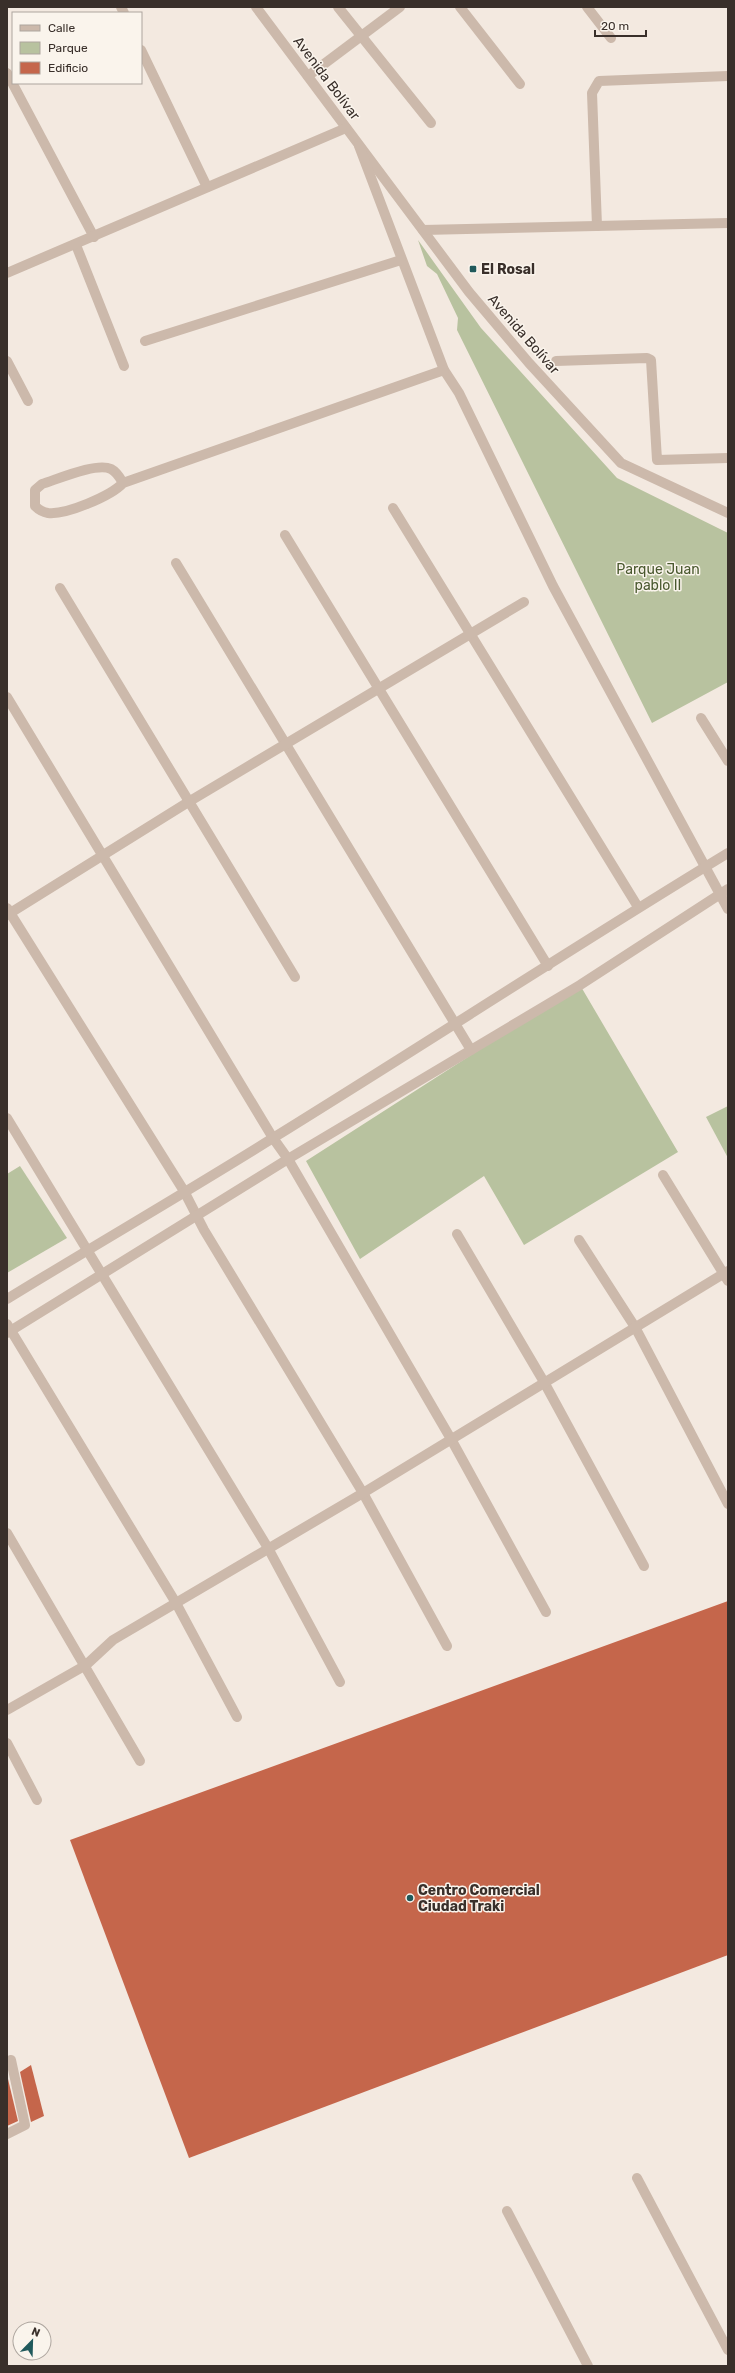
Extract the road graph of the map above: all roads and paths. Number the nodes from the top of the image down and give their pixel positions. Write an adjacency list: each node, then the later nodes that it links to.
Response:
1 (256, 7): 10 (street, Avenida Bolívar)
2 (338, 7): 6 (street)
3 (400, 7): 6 (street)
4 (460, 7): 14 (street)
5 (587, 7): 7 (street)
6 (360, 36): 10 (street); 15 (street)
7 (611, 38)
8 (142, 52): 18 (street)
9 (7, 73): 12 (street)
10 (308, 76): 16 (street, Avenida Bolívar)
11 (728, 76): 20 (street)
12 (12, 82)
13 (13, 84): 22 (street)
14 (520, 84)
15 (431, 123)
16 (346, 128): 17 (street, Avenida Bolívar); 18 (street)
17 (360, 146): 21 (street, Avenida Bolívar); 24 (street)
18 (206, 187): 22 (street)
19 (728, 223): 20 (street)
20 (597, 226): 21 (street)
21 (423, 230): 35 (street, Avenida Bolívar)
22 (94, 237): 23 (street)
23 (76, 245): 25 (street); 29 (street)
24 (401, 260): 26 (street); 30 (street)
25 (7, 273)
26 (145, 341)
27 (7, 361): 31 (street)
28 (556, 361): 32 (street)
29 (124, 366)
30 (444, 370): 33 (street); 49 (street)
31 (28, 401)
32 (728, 458)
33 (123, 483): 33 (street)
34 (393, 508): 40 (street)
35 (728, 513)
36 (286, 535): 41 (street)
37 (176, 563): 44 (street)
38 (60, 588): 46 (street)
39 (524, 602): 40 (street)
40 (470, 633): 41 (street); 51 (street)
41 (380, 688): 44 (street); 54 (street)
42 (7, 698): 48 (street)
43 (701, 718): 45 (street)
44 (286, 745): 46 (street); 56 (street)
45 (728, 761)
46 (190, 801): 48 (street); 55 (street)
47 (728, 853): 49 (street)
48 (104, 857): 53 (street); 59 (street)
49 (705, 867): 50 (street); 51 (street)
50 (724, 892): 52 (street); 57 (street)
51 (638, 907): 54 (street)
52 (728, 909)
53 (8, 912): 62 (street)
54 (548, 966): 56 (street)
55 (295, 977)
56 (455, 1023): 57 (street); 59 (street)
57 (471, 1050): 60 (street)
58 (7, 1118): 66 (street)
59 (273, 1138): 60 (street); 62 (street)
60 (288, 1159): 63 (street); 73 (street)
61 (663, 1175): 68 (street)
62 (184, 1191): 63 (street); 66 (street)
63 (196, 1215): 67 (street); 74 (street)
64 (456, 1234): 72 (street)
65 (579, 1240): 70 (street)
66 (86, 1251): 67 (street); 69 (street)
67 (101, 1275): 71 (street); 77 (street)
68 (727, 1275): 70 (street)
69 (7, 1299)
70 (634, 1327): 72 (street); 75 (street)
71 (8, 1329): 79 (street)
72 (544, 1382): 73 (street); 78 (street)
73 (451, 1439): 74 (street); 80 (street)
74 (363, 1493): 77 (street); 81 (street)
75 (728, 1504)
76 (7, 1534): 82 (street)
77 (268, 1548): 79 (street); 83 (street)
78 (644, 1566)
79 (176, 1603): 82 (street); 85 (street)
80 (546, 1612)
81 (447, 1646)
82 (86, 1665): 84 (street); 87 (street)
83 (340, 1682)
84 (7, 1710)
85 (238, 1717)
86 (7, 1743): 88 (street)
87 (140, 1761)
88 (36, 1800)
89 (10, 2060): 90 (street)
90 (7, 2134)
91 (637, 2178): 93 (street)
92 (507, 2211): 94 (street)
93 (728, 2350)
94 (588, 2366)

